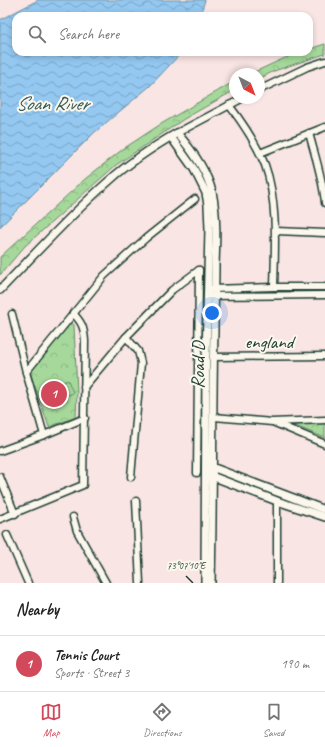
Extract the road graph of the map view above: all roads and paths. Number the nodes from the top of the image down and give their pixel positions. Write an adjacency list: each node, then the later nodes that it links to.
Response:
1 (325, 61): 2 (street)
2 (265, 87)
3 (229, 105): 6 (street); 7 (street)
4 (325, 127): 5 (street)
5 (309, 133): 7 (street); 9 (street)
6 (174, 135): 14 (street); 15 (street, Road D)
7 (260, 153): 10 (street)
8 (195, 199): 17 (street)
9 (325, 203)
10 (276, 231): 11 (street); 13 (street)
11 (325, 232)
12 (325, 286): 13 (street)
13 (274, 287): 15 (street)
14 (0, 290)
15 (211, 293): 16 (street); 21 (street, Road D); 31 (street, Road D)
16 (325, 295)
17 (73, 313): 22 (street); 23 (street)
18 (12, 314): 22 (street)
19 (126, 337): 23 (street); 33 (street); 37 (street)
20 (325, 356): 21 (street, england)
21 (213, 357): 24 (street, Road D)
22 (26, 372): 28 (street)
23 (84, 387): 25 (street)
24 (214, 417): 27 (street); 32 (street, Road D)
25 (85, 418): 28 (street); 41 (street)
26 (325, 420): 27 (street)
27 (272, 422): 29 (street)
28 (44, 435): 30 (street)
29 (325, 444)
30 (0, 451)
31 (205, 464): 32 (street); 34 (street, Road D)
32 (213, 467): 35 (street, Road D); 40 (street)
33 (197, 473)
34 (205, 474): 35 (street); 49 (street, Road D)
35 (213, 476): 39 (street); 50 (street, Road D)
36 (0, 477): 41 (street)
37 (131, 477)
38 (136, 501): 48 (street)
39 (277, 501): 43 (street); 51 (street)
40 (325, 510)
41 (15, 514): 44 (street)
42 (73, 517): 47 (street)
43 (325, 517)
44 (0, 519)
45 (7, 535): 46 (street)
46 (28, 583)
47 (106, 583)
48 (140, 583)
49 (205, 583)
50 (211, 583)
51 (277, 583)

